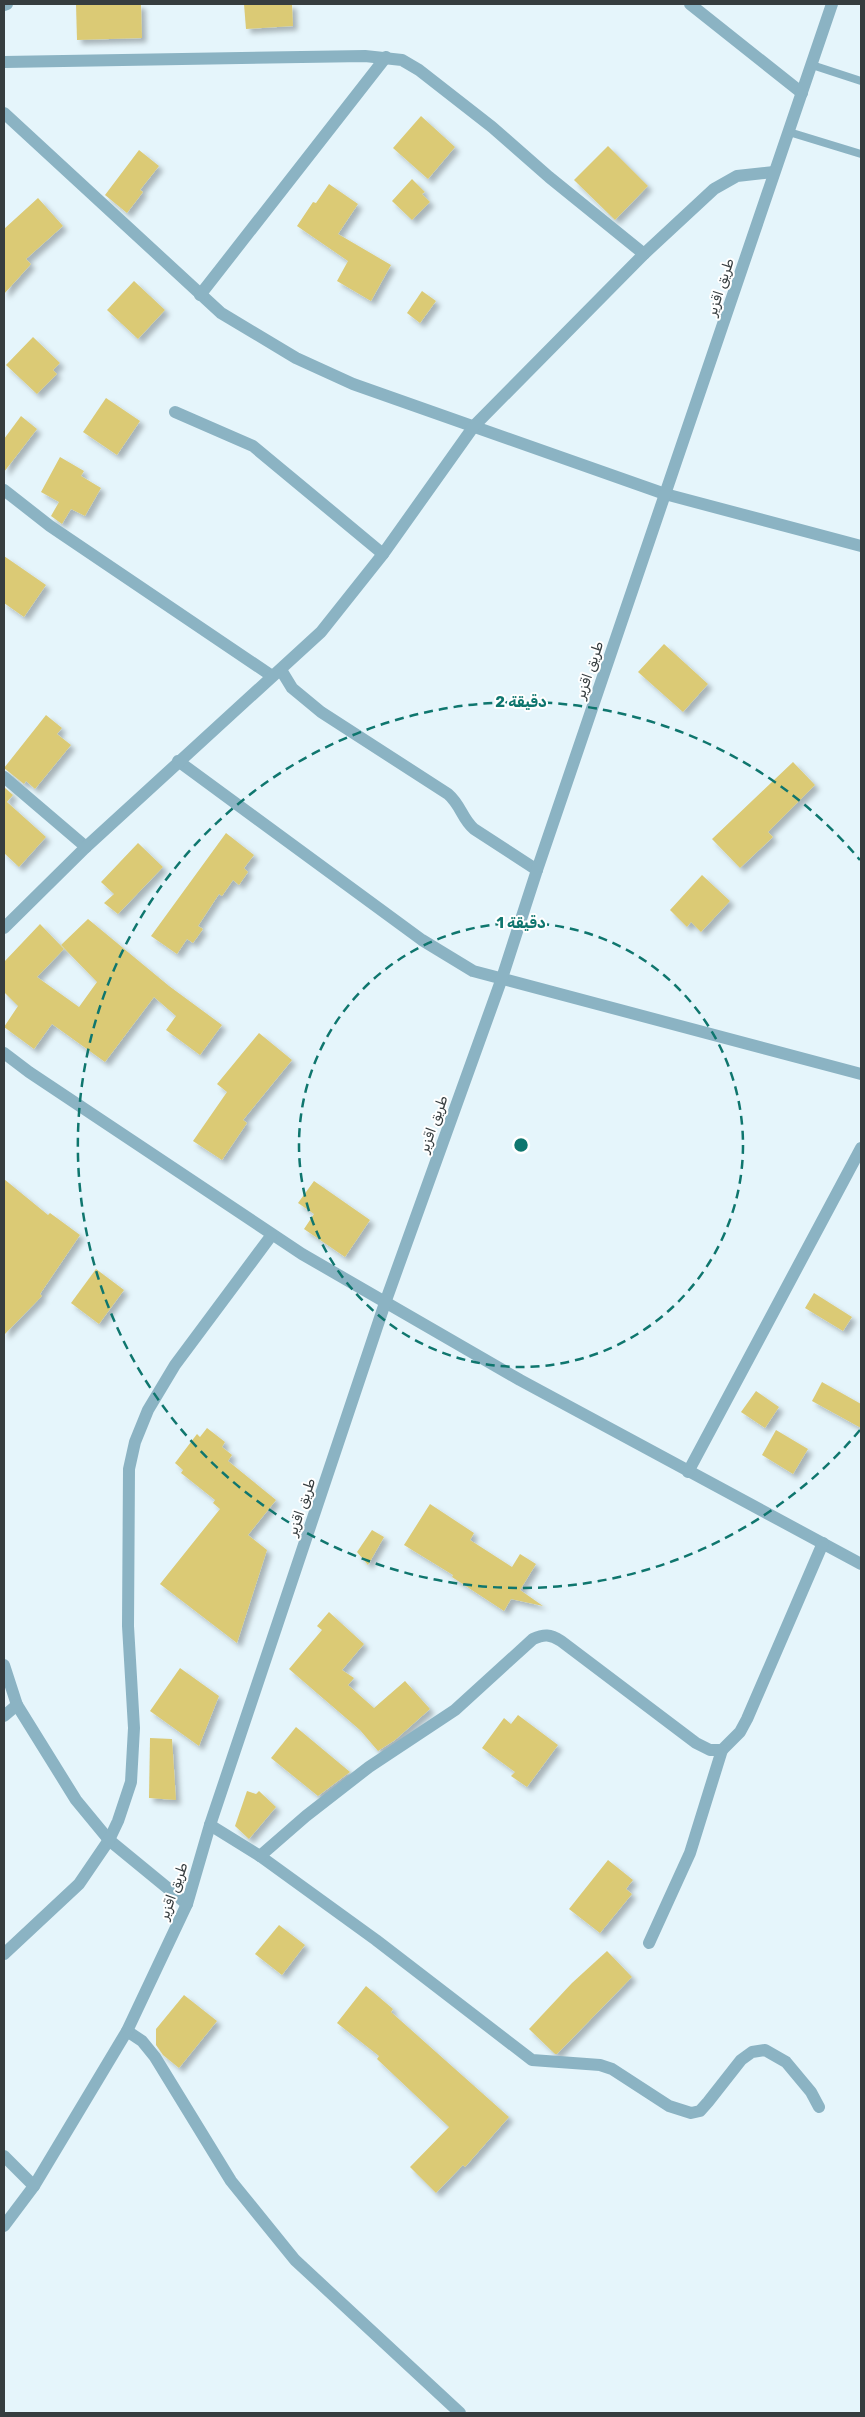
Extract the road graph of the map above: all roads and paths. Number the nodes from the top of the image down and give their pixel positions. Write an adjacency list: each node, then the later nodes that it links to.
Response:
1 (690, 4): 7 (street)
2 (832, 4): 5 (street, طريق اقزير)
3 (386, 57): 4 (street); 12 (street); 13 (street)
4 (4, 62)
5 (812, 65): 6 (lane); 7 (street, طريق اقزير)
6 (861, 81)
7 (802, 93): 9 (street, طريق اقزير)
8 (4, 112): 13 (street)
9 (789, 132): 10 (lane); 11 (street, طريق اقزير)
10 (861, 154)
11 (774, 172): 12 (street); 17 (street, طريق اقزير)
12 (644, 254): 15 (street)
13 (200, 295): 15 (street)
14 (175, 412): 19 (street)
15 (474, 426): 17 (street); 19 (street)
16 (4, 490): 20 (street)
17 (665, 494): 18 (street); 24 (street, طريق اقزير)
18 (861, 546)
19 (383, 554): 20 (street)
20 (276, 673): 21 (street); 24 (street)
21 (178, 761): 23 (street); 26 (street)
22 (4, 777): 23 (street)
23 (86, 847): 25 (street)
24 (536, 870): 26 (street, طريق اقزير)
25 (4, 928)
26 (502, 978): 28 (street); 31 (street, طريق اقزير)
27 (4, 1052): 30 (street)
28 (861, 1074)
29 (861, 1148): 32 (street)
30 (271, 1236): 31 (street); 40 (street)
31 (385, 1303): 32 (street); 39 (street, طريق اقزير)
32 (688, 1472): 33 (street)
33 (823, 1544): 34 (street); 38 (street)
34 (861, 1564)
35 (4, 1665): 36 (street)
36 (17, 1705): 37 (street); 40 (street)
37 (4, 1716)
38 (722, 1750): 41 (street); 43 (street)
39 (210, 1825): 41 (street); 42 (street, طريق اقزير)
40 (109, 1840): 42 (street); 44 (street)
41 (260, 1856): 46 (street)
42 (187, 1904): 45 (street, طريق اقزير)
43 (649, 1943)
44 (4, 1954)
45 (127, 2031): 48 (street, طريق اقزير); 50 (street)
46 (819, 2107)
47 (4, 2156): 48 (street)
48 (34, 2186): 49 (street, طريق اقزير)
49 (4, 2226)
50 (460, 2413)

